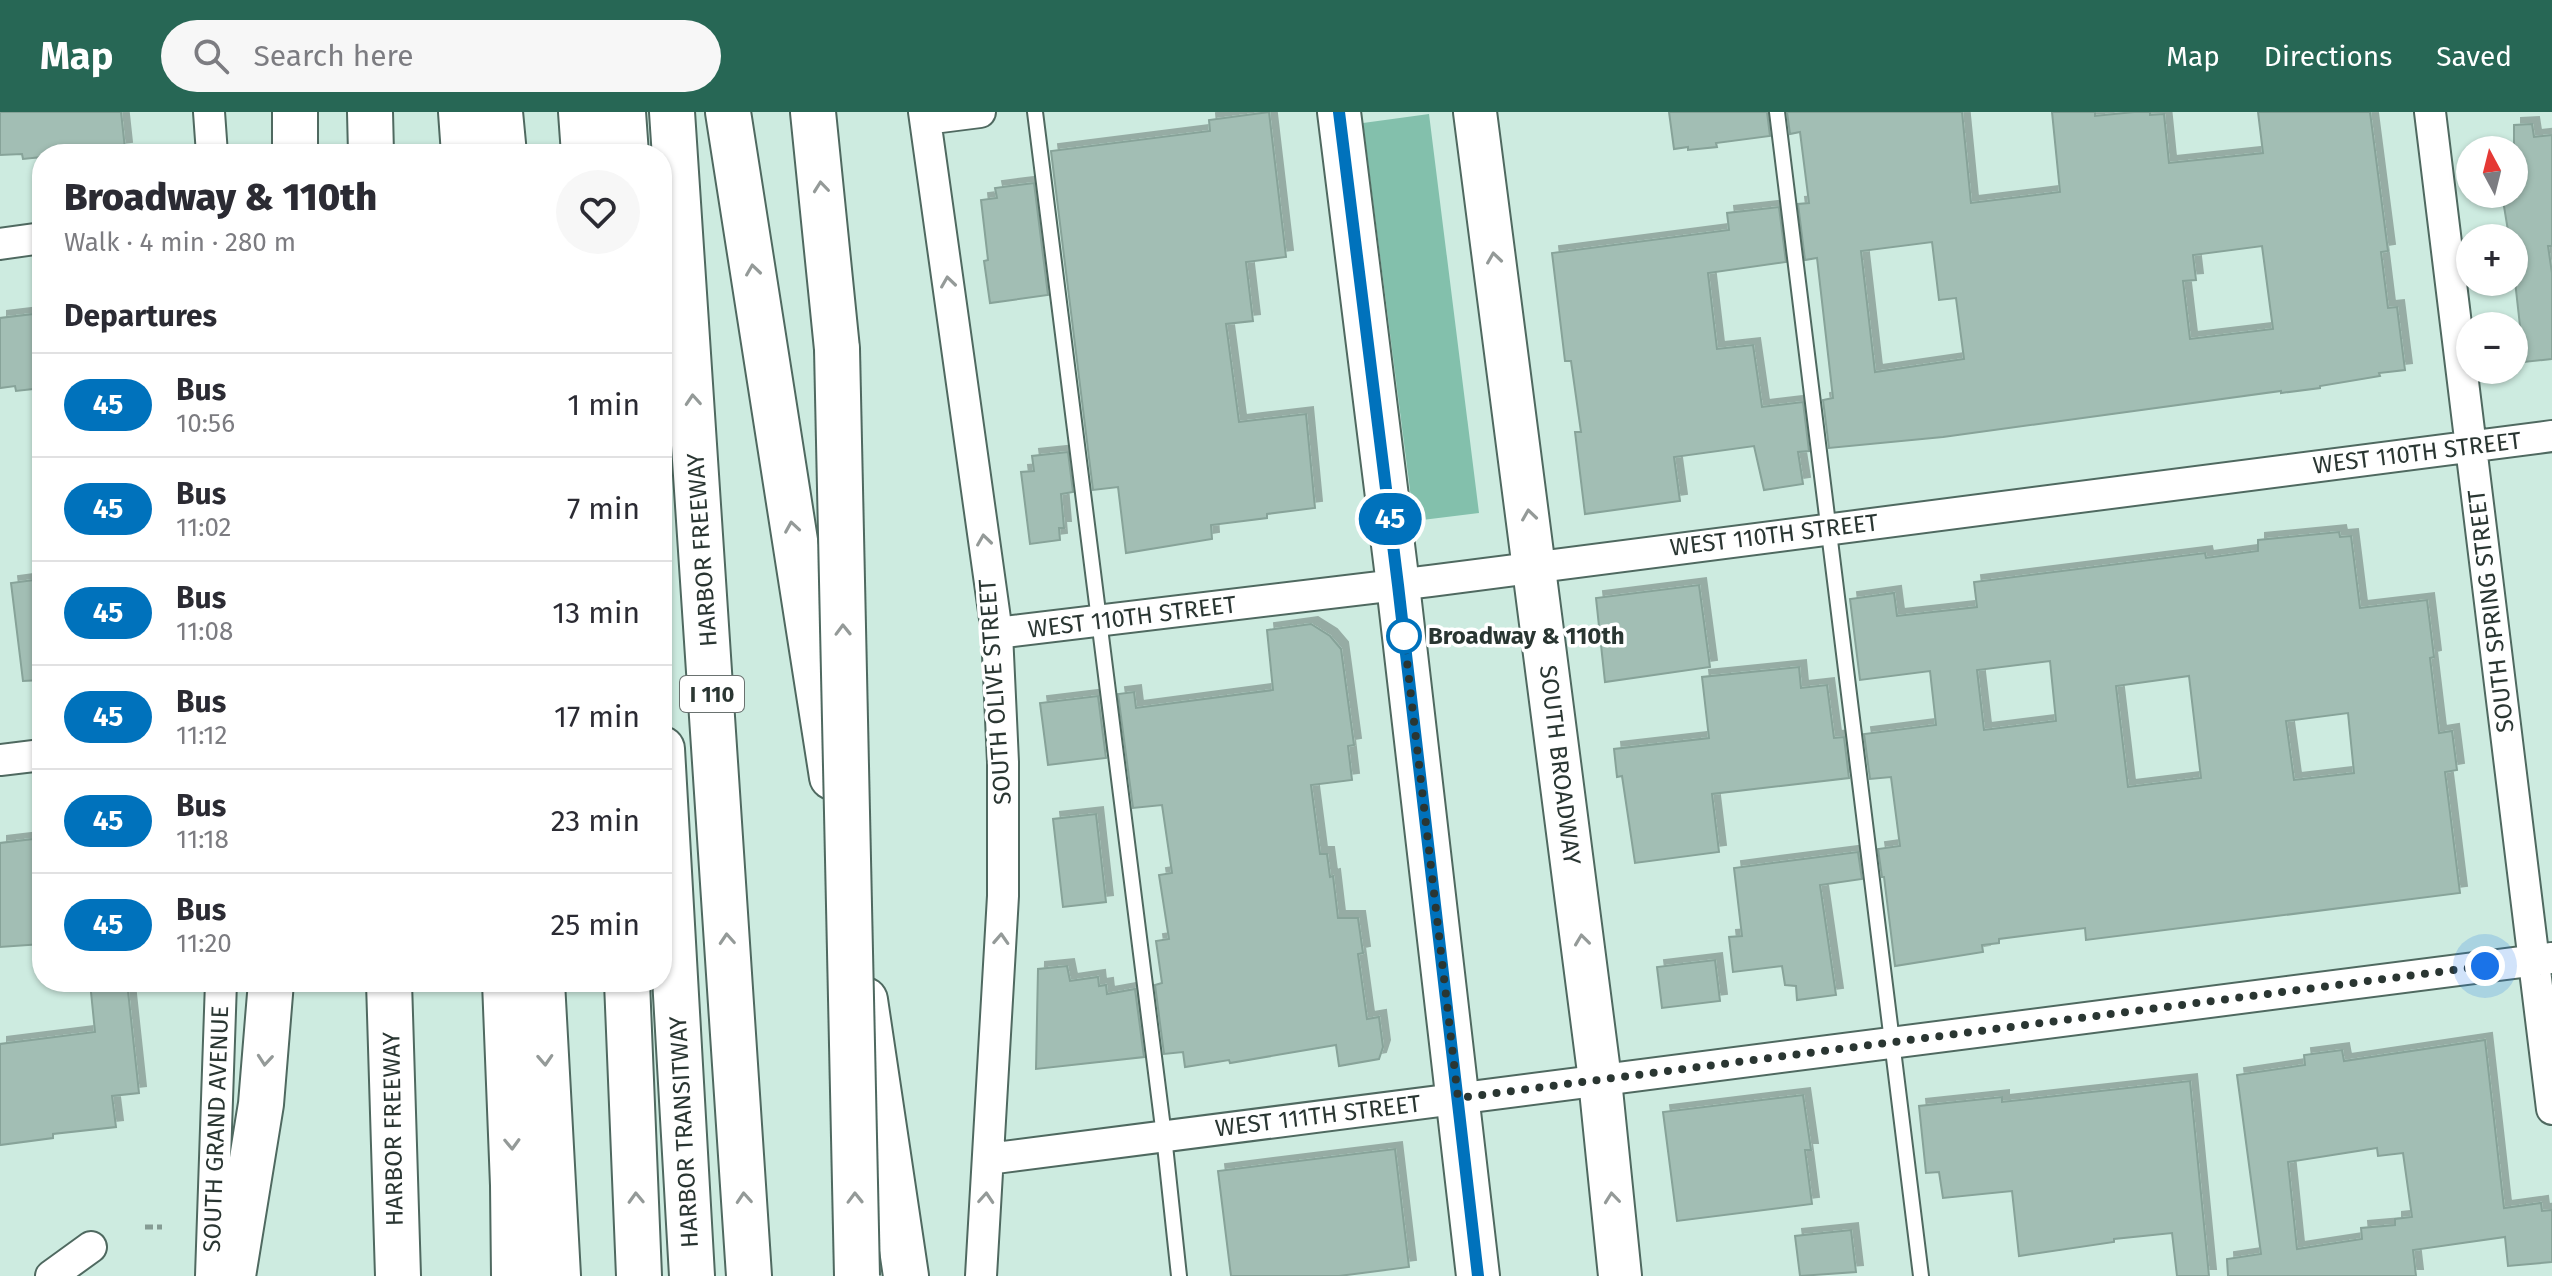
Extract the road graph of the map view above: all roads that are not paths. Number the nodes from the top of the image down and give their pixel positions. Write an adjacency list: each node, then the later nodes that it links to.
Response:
1 (209, 112): 18 (street)
2 (295, 112): 19 (highway)
3 (370, 112): 20 (highway)
4 (461, 112): 21 (highway)
5 (500, 112): 22 (highway)
6 (581, 112): 23 (highway)
7 (623, 112): 24 (highway)
8 (672, 112): 62 (highway, HARBOR FREEWAY / I 110, one-way to 8)
9 (728, 112): 64 (highway, one-way to 9)
10 (813, 112): 63 (highway, one-way to 10, bridge)
11 (980, 112): 17 (street)
12 (1035, 112): 32 (lane)
13 (1339, 112): 31 (main road)
14 (1475, 112): 30 (main road, SOUTH BROADWAY, one-way to 14)
15 (1777, 112): 29 (lane)
16 (2430, 112): 28 (street, SOUTH SPRING STREET)
17 (925, 116): 33 (street, SOUTH OLIVE STREET, one-way to 17)
18 (211, 144)
19 (295, 144)
20 (371, 144)
21 (463, 144)
22 (503, 144)
23 (583, 144)
24 (625, 144)
25 (32, 239): 26 (street)
26 (0, 244)
27 (2552, 436): 28 (street, WEST 110TH STREET)
28 (2471, 446): 29 (street, WEST 110TH STREET); 37 (street, SOUTH SPRING STREET)
29 (1829, 527): 30 (street, WEST 110TH STREET); 44 (lane)
30 (1536, 566): 31 (street, WEST 110TH STREET); 45 (main road, SOUTH BROADWAY, one-way to 30)
31 (1398, 585): 32 (street, WEST 110TH STREET); 46 (main road)
32 (1099, 621): 33 (street, WEST 110TH STREET); 48 (lane)
33 (997, 633): 49 (street, SOUTH OLIVE STREET, one-way to 33)
34 (32, 756): 35 (street)
35 (0, 760)
36 (672, 925): 61 (highway, HARBOR TRANSITWAY)
37 (2543, 959): 44 (street, WEST 111TH STREET); 47 (street, SOUTH SPRING STREET)
38 (221, 992): 54 (street, SOUTH GRAND AVENUE)
39 (270, 992): 55 (highway, one-way to 55)
40 (389, 992): 51 (highway, HARBOR FREEWAY)
41 (505, 992): 58 (highway, one-way to 58)
42 (543, 992): 59 (highway, one-way to 59)
43 (627, 992): 60 (highway, one-way to 43)
44 (1893, 1042): 45 (street, WEST 111TH STREET); 70 (lane)
45 (1600, 1080): 46 (street, WEST 111TH STREET); 69 (main road, SOUTH BROADWAY, one-way to 45)
46 (1458, 1098): 48 (street, WEST 111TH STREET); 50 (main road)
47 (2552, 1109)
48 (1164, 1136): 49 (street, WEST 111TH STREET); 66 (lane)
49 (988, 1159): 65 (street, SOUTH OLIVE STREET, one-way to 49)
50 (1469, 1196): 67 (main road); 68 (main road)
51 (395, 1215): 56 (highway); 57 (highway, HARBOR FREEWAY)
52 (91, 1247): 53 (street)
53 (51, 1276)
54 (211, 1276)
55 (233, 1276)
56 (370, 1276)
57 (398, 1276)
58 (514, 1276)
59 (558, 1276)
60 (639, 1276)
61 (692, 1276)
62 (749, 1276)
63 (857, 1276)
64 (906, 1276)
65 (981, 1276)
66 (1179, 1276)
67 (1478, 1276)
68 (1499, 1276)
69 (1620, 1276)
70 (1921, 1276)

